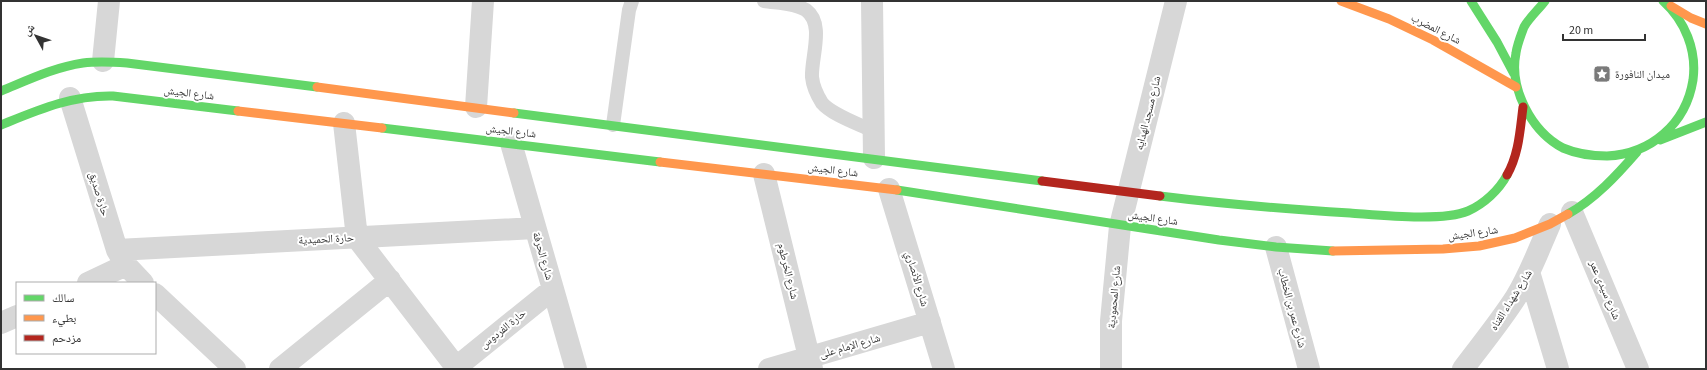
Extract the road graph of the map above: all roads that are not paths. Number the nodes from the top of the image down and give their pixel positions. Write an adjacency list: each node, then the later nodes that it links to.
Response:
1 (110, 1): 12 (street)
2 (483, 1): 17 (street)
3 (632, 1): 22 (lane)
4 (764, 1): 23 (lane)
5 (872, 1): 23 (street)
6 (1176, 1): 30 (street, شارع مسجد الهدايه)
7 (1341, 1): 14 (main road, شارع المضرب)
8 (1470, 1): 13 (main road)
9 (1545, 1): 13 (main road)
10 (1666, 3): 11 (main road); 24 (main road)
11 (1706, 24)
12 (103, 61): 15 (main road, شارع الجيش); 17 (main road, شارع الجيش)
13 (1514, 74): 14 (main road)
14 (1516, 87): 18 (main road)
15 (1, 91)
16 (70, 98): 20 (main road, شارع الجيش); 21 (main road, شارع الجيش); 37 (street, حارة صديق)
17 (476, 107): 22 (main road, شارع الجيش)
18 (1523, 107): 26 (main road); 30 (main road, شارع الجيش)
19 (1706, 122): 24 (main road)
20 (344, 123): 25 (main road, شارع الجيش); 35 (street)
21 (1, 125)
22 (613, 125): 27 (main road, شارع الجيش)
23 (873, 131): 27 (street)
24 (1657, 141): 26 (main road)
25 (511, 143): 28 (main road, شارع الجيش); 34 (street, شارع الحرفة)
26 (1637, 152): 31 (main road, شارع الجيش)
27 (874, 158): 30 (main road, شارع الجيش)
28 (764, 174): 29 (main road, شارع الجيش); 47 (street, شارع الخرطوم)
29 (889, 189): 33 (main road, شارع الجيش); 45 (street, شارع الأنصاري)
30 (1129, 191): 33 (street, شارع مسجد الهدايه)
31 (1572, 212): 32 (main road, شارع الجيش); 58 (street, شارع سيدى عمر)
32 (1550, 224): 36 (main road, شارع الجيش); 38 (street, شارع شهداء القناه)
33 (1120, 226): 36 (main road, شارع الجيش); 54 (street, شارع المحمودية)
34 (535, 228): 35 (street, حارة الحميدية); 42 (street, شارع الحرفة)
35 (358, 238): 37 (street, حارة الحميدية); 39 (street)
36 (1276, 247): 55 (street, شارع عمر بن الخطاب)
37 (122, 258): 40 (street); 41 (street, حارة صديق)
38 (1529, 272): 56 (street, شارع شهداء القناه); 57 (street)
39 (390, 280): 48 (street); 50 (street)
40 (89, 282)
41 (142, 282)
42 (553, 289): 48 (street, حارة الفردوس); 51 (street, شارع الحرفة)
43 (156, 295): 49 (street)
44 (16, 316): 46 (street)
45 (930, 322): 47 (street, شارع الإمام على); 53 (street, شارع الأنصاري)
46 (1, 323)
47 (810, 363): 52 (street, شارع الإمام على)
48 (455, 368)
49 (235, 369)
50 (280, 369)
51 (576, 369)
52 (769, 369)
53 (944, 369)
54 (1111, 369)
55 (1308, 369)
56 (1463, 369)
57 (1558, 369)
58 (1638, 369)

